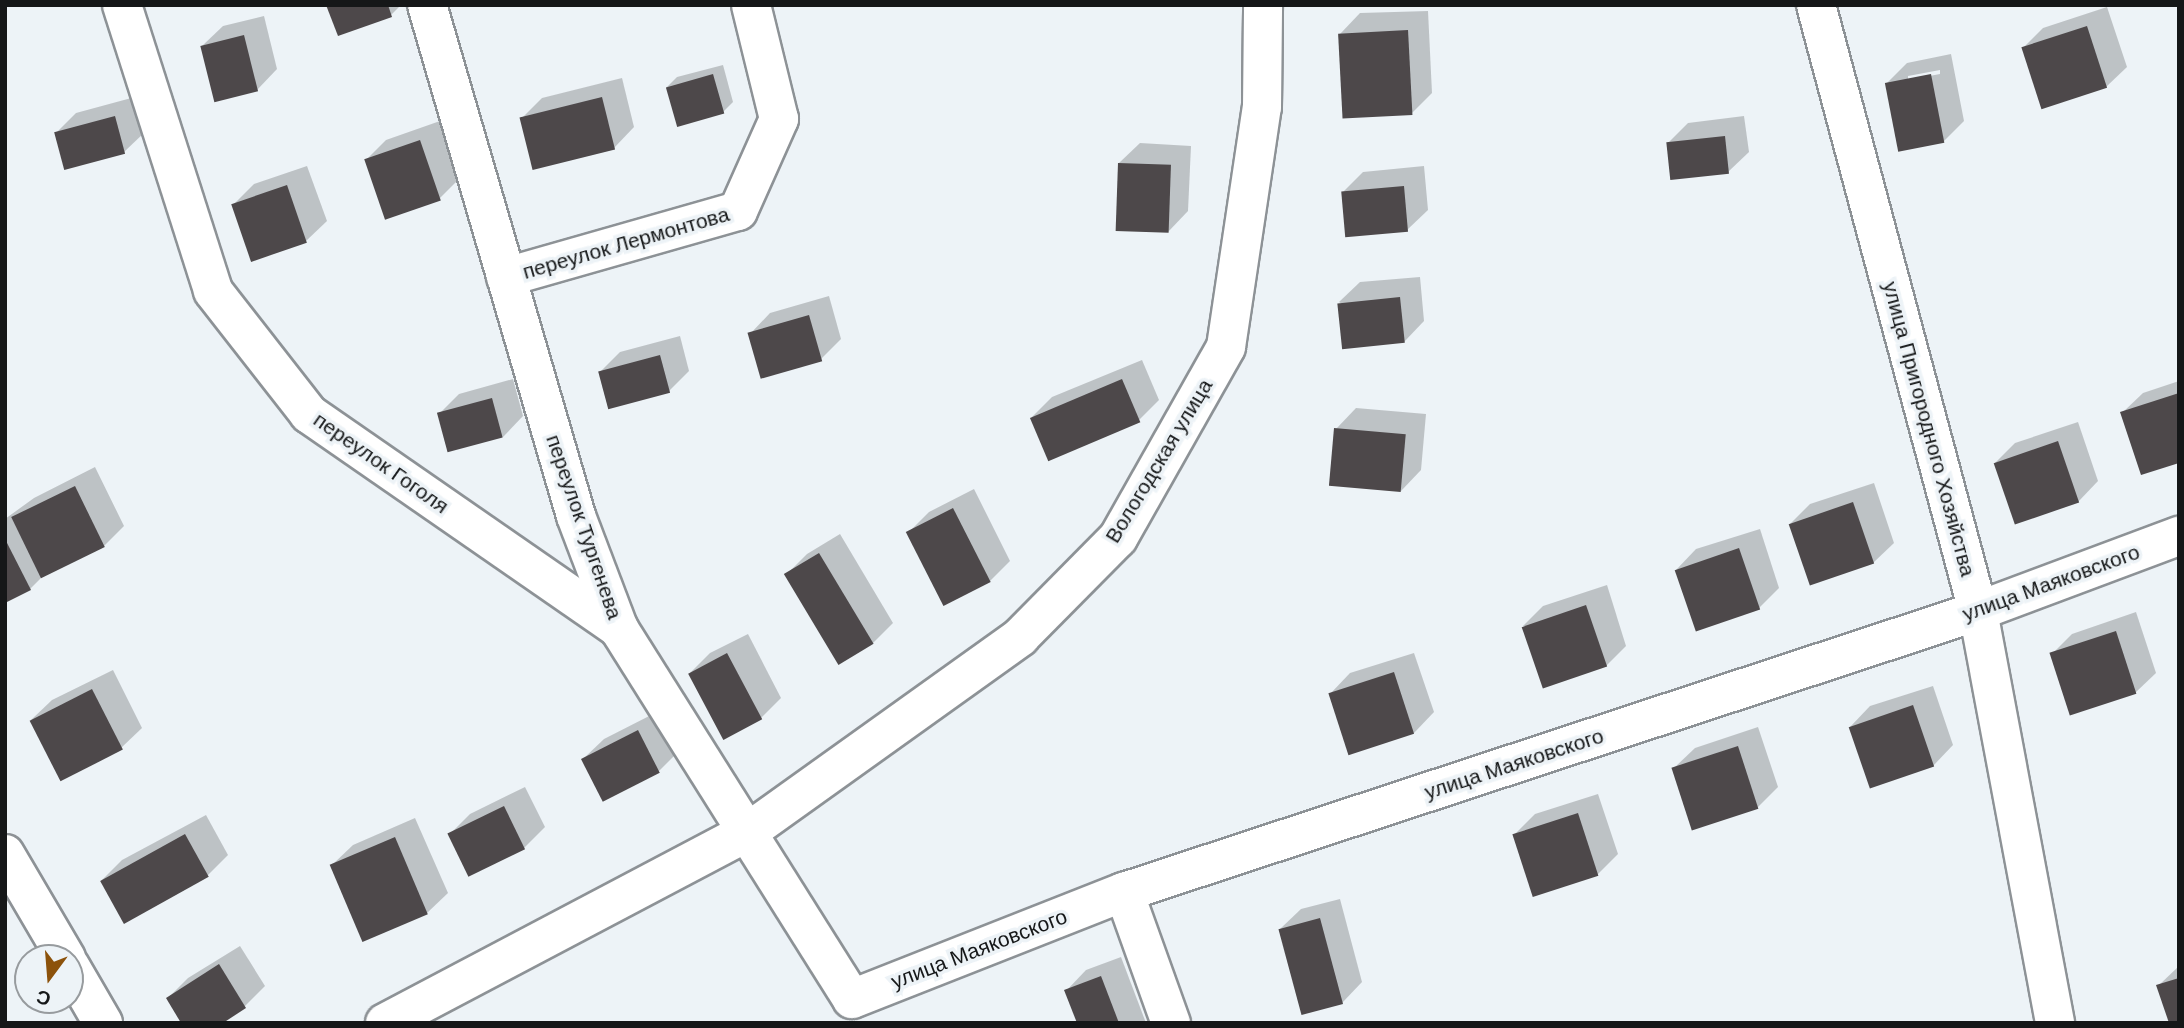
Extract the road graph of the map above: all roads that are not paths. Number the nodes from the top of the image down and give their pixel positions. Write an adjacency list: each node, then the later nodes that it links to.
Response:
1 (122, 5): 9 (street, переулок Гоголя)
2 (427, 5): 6 (street, переулок Тургенева)
3 (751, 5): 6 (street, переулок Лермонтова)
4 (1263, 5): 10 (street, Вологодская улица)
5 (1816, 5): 8 (street, улица Пригородного Хозяйства)
6 (506, 277): 9 (street, переулок Тургенева)
7 (2179, 536): 8 (street, улица Маяковского)
8 (1978, 611): 12 (street, улица Маяковского); 19 (street, улица Пригородного Хозяйства)
9 (620, 629): 10 (street, переулок Тургенева)
10 (748, 832): 15 (street, переулок Тургенева); 17 (street)
11 (5, 854): 13 (street)
12 (1125, 892): 15 (street, улица Маяковского); 18 (street)
13 (58, 944)
14 (84, 990): 16 (street)
15 (852, 999)
16 (103, 1023)
17 (384, 1023)
18 (1171, 1023)
19 (2054, 1023)

